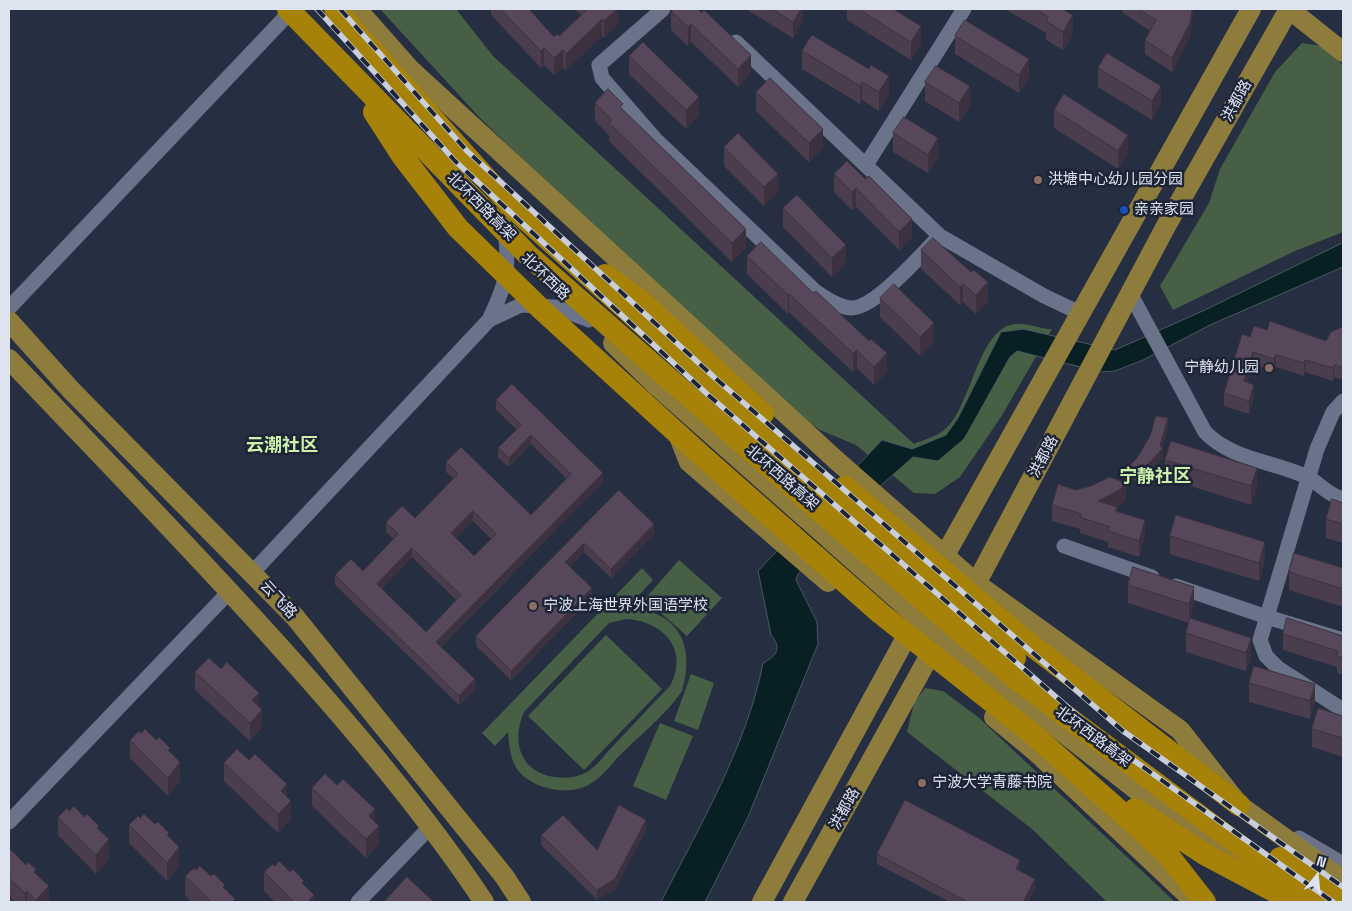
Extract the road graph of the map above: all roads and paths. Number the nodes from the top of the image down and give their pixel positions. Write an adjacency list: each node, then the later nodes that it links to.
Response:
1 (288, 9): 12 (highway, 北环西路高架)
2 (293, 9): 18 (street)
3 (302, 9): 16 (main road, 北环西路)
4 (335, 9): 14 (highway, 北环西路高架)
5 (357, 9): 29 (main road)
6 (662, 9): 15 (street)
7 (964, 9): 13 (street)
8 (1251, 9): 19 (main road, 洪都路)
9 (1289, 9): 11 (main road); 17 (main road, 洪都路)
10 (722, 29): 13 (street)
11 (1343, 52)
12 (349, 72): 42 (highway); 58 (highway, 北环西路高架)
13 (866, 165): 15 (street)
14 (525, 219): 40 (highway); 59 (highway, 北环西路高架)
15 (940, 236): 19 (street)
16 (506, 237): 20 (street); 21 (main road, 北环西路)
17 (1130, 294): 26 (street); 31 (main road, 洪都路)
18 (9, 308)
19 (1076, 319): 29 (main road, 洪都路)
20 (489, 320): 21 (street); 30 (street)
21 (589, 320): 24 (main road, 北环西路)
22 (9, 321): 30 (main road, 云飞路)
23 (9, 359): 32 (main road, 云飞路)
24 (657, 386): 33 (main road, 北环西路); 37 (main road)
25 (1343, 401): 26 (street)
26 (1308, 478): 27 (street); 34 (street)
27 (1343, 499)
28 (1064, 546): 34 (street)
29 (944, 554): 31 (main road); 33 (main road, 洪都路)
30 (252, 573): 52 (main road, 云飞路)
31 (977, 584): 35 (main road, 洪都路); 40 (main road)
32 (230, 592): 41 (street); 43 (main road, 云飞路)
33 (917, 615): 35 (main road, 北环西路); 37 (main road, 洪都路)
34 (1267, 617): 36 (street); 39 (street)
35 (944, 639): 38 (main road, 洪都路); 49 (main road, 北环西路)
36 (1343, 640)
37 (903, 643): 38 (main road); 53 (main road, 洪都路)
38 (926, 662): 54 (main road, 洪都路); 55 (main road)
39 (1343, 710)
40 (1239, 804): 44 (main road); 45 (street)
41 (9, 822)
42 (1143, 824): 47 (highway); 49 (highway)
43 (430, 827): 50 (street); 51 (main road, 云飞路)
44 (1271, 828): 46 (main road); 48 (main road)
45 (1343, 864)
46 (1343, 873)
47 (1188, 879): 56 (highway); 57 (highway)
48 (1343, 880)
49 (1292, 901)
50 (358, 902)
51 (484, 902)
52 (522, 902)
53 (762, 902)
54 (793, 902)
55 (1195, 902)
56 (1205, 902)
57 (1215, 902)
58 (1314, 902)
59 (1343, 902)

